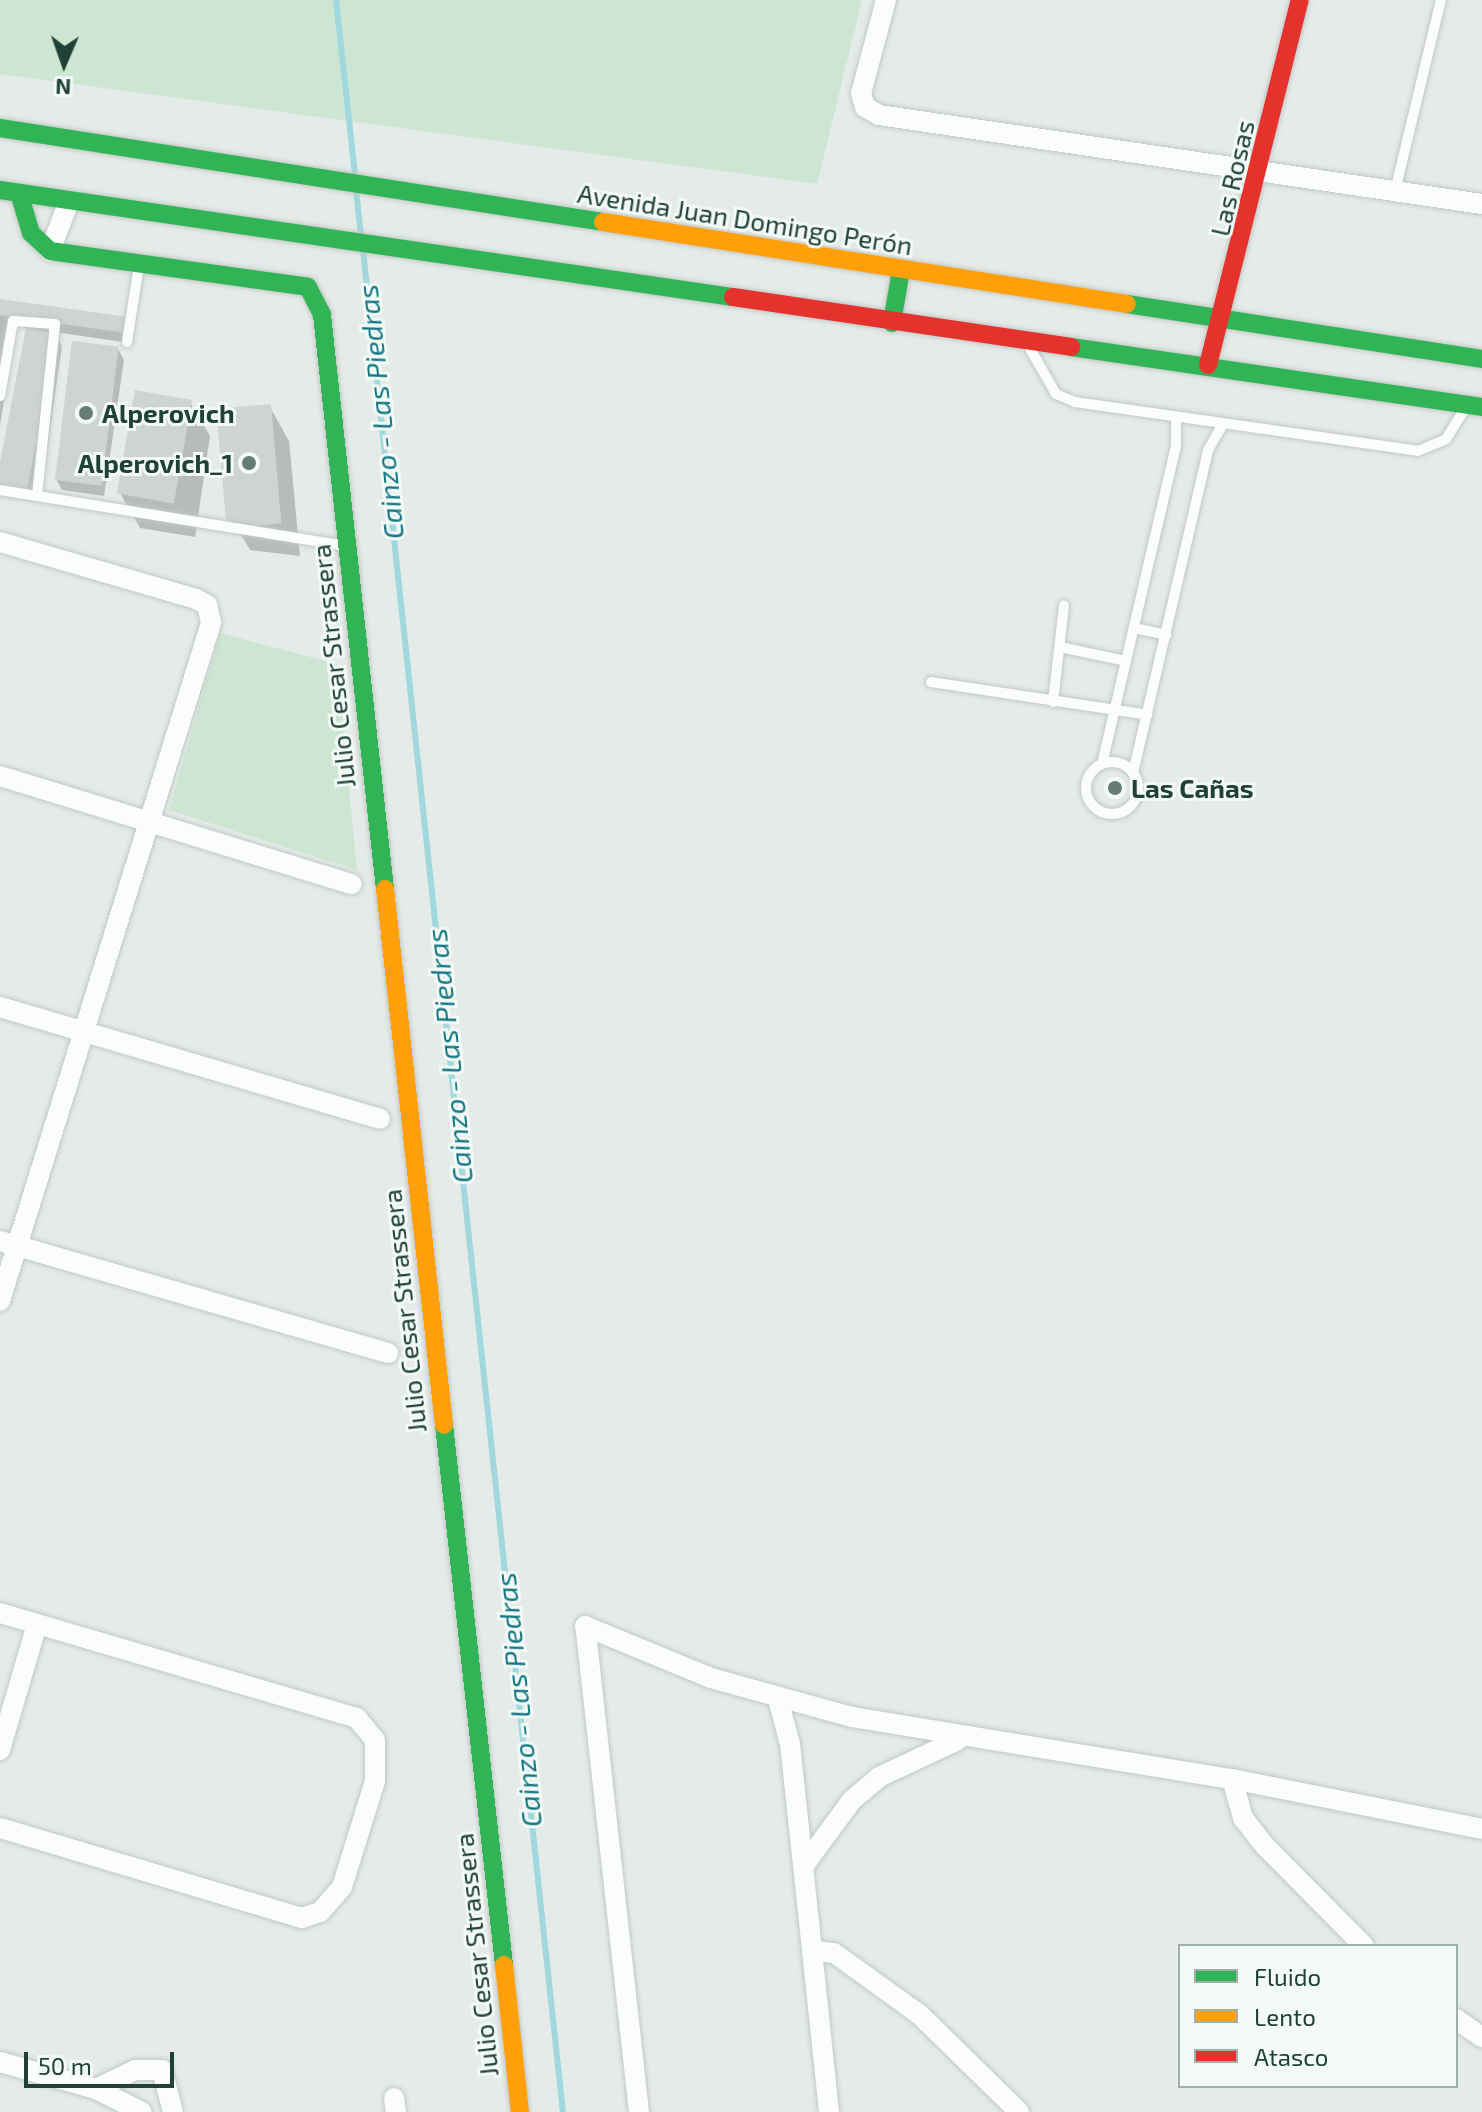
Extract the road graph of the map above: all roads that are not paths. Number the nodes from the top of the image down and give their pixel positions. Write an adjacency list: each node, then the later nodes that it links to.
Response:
1 (886, 0): 5 (street)
2 (1300, 0): 5 (main road, Las Rosas)
3 (1441, 0): 6 (lane)
4 (0, 128): 12 (main road, Avenida Juan Domingo Perón)
5 (1261, 167): 6 (street); 13 (main road, Las Rosas)
6 (1395, 191): 9 (street)
7 (9, 192): 8 (main road); 10 (main road)
8 (69, 201): 10 (street); 14 (main road)
9 (1482, 204)
10 (50, 251): 11 (main road)
11 (140, 258): 16 (lane); 26 (main road, Julio Cesar Strassera)
12 (901, 270): 13 (main road, Avenida Juan Domingo Perón); 14 (main road)
13 (1223, 322): 17 (main road, Avenida Juan Domingo Perón); 18 (main road, Las Rosas)
14 (892, 323): 15 (main road)
15 (1027, 341): 18 (main road); 21 (lane)
16 (127, 342)
17 (1482, 359)
18 (1208, 365): 20 (main road)
19 (0, 396): 24 (lane)
20 (1474, 405): 22 (lane)
21 (1176, 417): 22 (lane); 28 (lane)
22 (1223, 424): 29 (lane)
23 (0, 490): 24 (lane)
24 (37, 495): 26 (lane)
25 (0, 542): 39 (street)
26 (346, 546): 64 (main road, Julio Cesar Strassera)
27 (1064, 606): 30 (lane)
28 (1134, 628): 29 (lane); 31 (lane)
29 (1166, 635): 35 (lane)
30 (1060, 647): 31 (lane); 33 (lane)
31 (1126, 661): 34 (lane)
32 (931, 682): 33 (lane)
33 (1053, 702): 34 (lane)
34 (1114, 712): 35 (lane); 36 (lane)
35 (1148, 715): 37 (lane)
36 (1102, 764): 37 (lane); 37 (lane)
37 (1133, 773)
38 (0, 776): 39 (street)
39 (149, 822): 40 (street); 42 (street)
40 (352, 884)
41 (0, 1007): 42 (street)
42 (83, 1032): 43 (street); 44 (street)
43 (380, 1119)
44 (8, 1243): 45 (street); 46 (street)
45 (0, 1301)
46 (388, 1353)
47 (0, 1613): 48 (street)
48 (37, 1624): 51 (street); 53 (street)
49 (778, 1699): 50 (street); 55 (street); 65 (street)
50 (958, 1740): 52 (street); 55 (street)
51 (0, 1750)
52 (1232, 1779): 54 (street); 56 (street)
53 (0, 1828)
54 (1482, 1829)
55 (805, 1864): 57 (street)
56 (1362, 1944)
57 (812, 1950): 66 (street); 67 (street)
58 (1458, 2020): 59 (street)
59 (1482, 2037)
60 (0, 2062): 61 (street)
61 (96, 2089): 62 (street); 63 (street)
62 (142, 2112)
63 (173, 2112)
64 (520, 2112)
65 (639, 2112)
66 (829, 2112)
67 (1019, 2112)

